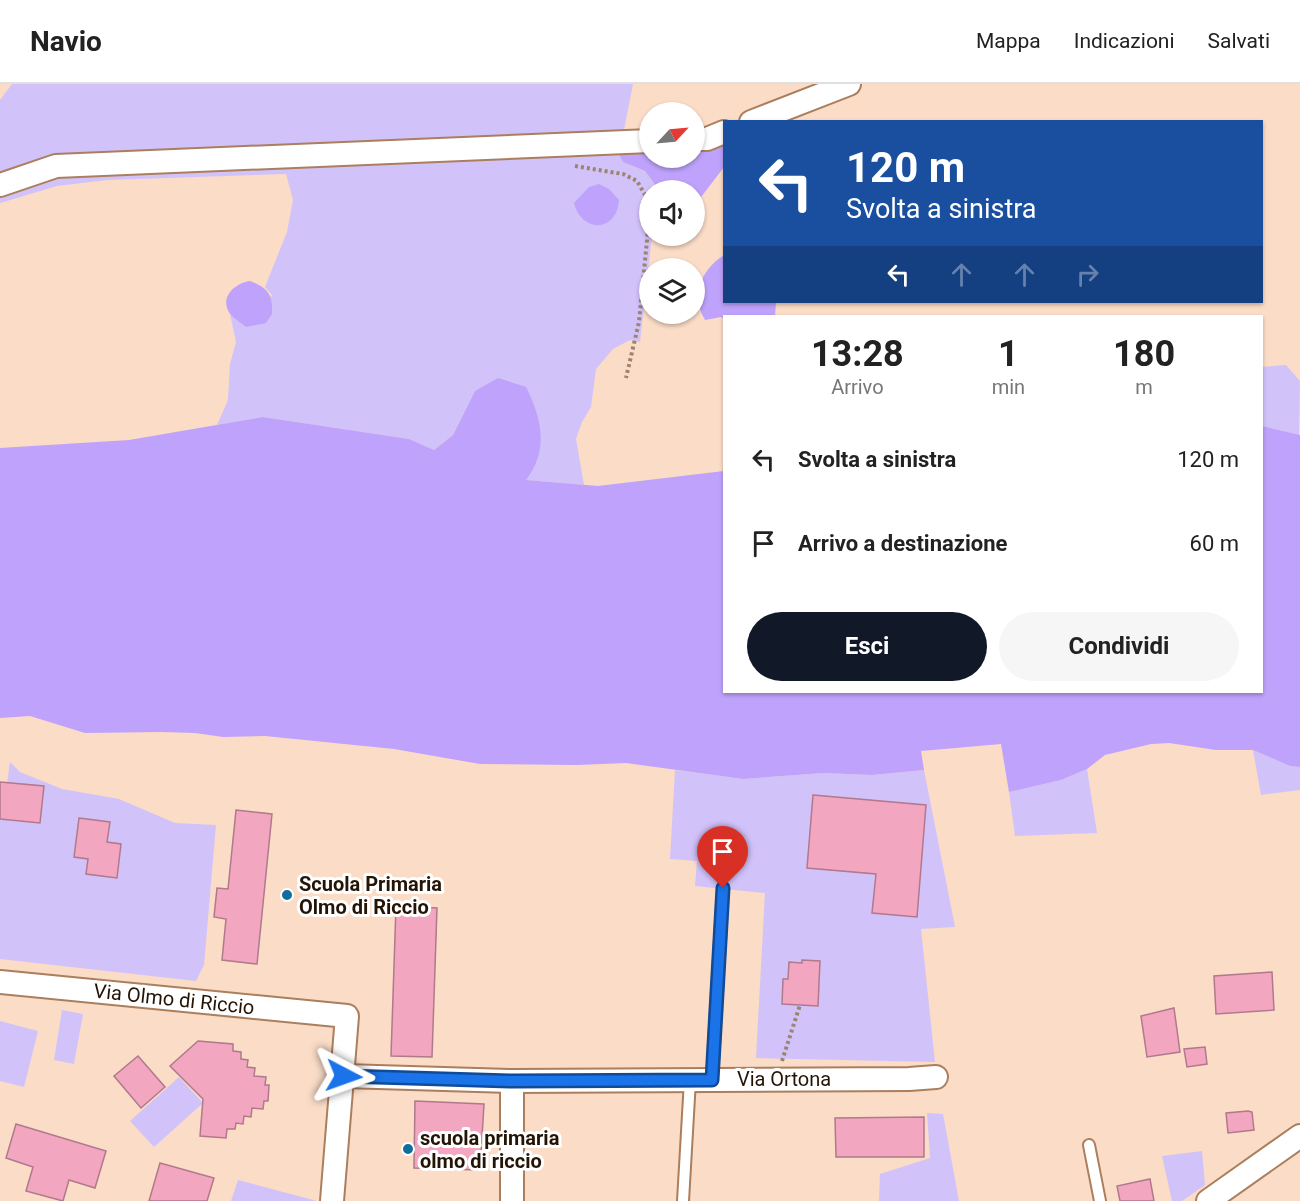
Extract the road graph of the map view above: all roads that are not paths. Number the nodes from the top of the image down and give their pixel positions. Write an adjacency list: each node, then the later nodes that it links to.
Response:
1 (849, 84): 2 (street)
2 (757, 120)
3 (723, 132): 4 (street)
4 (705, 139)
5 (639, 141): 6 (street)
6 (0, 185)
7 (723, 888): 11 (lane)
8 (0, 982): 9 (street, Via Olmo di Riccio)
9 (344, 1076): 12 (street, Via Ortona); 15 (street)
10 (936, 1077): 11 (street, Via Ortona)
11 (701, 1080): 12 (street, Via Ortona); 17 (lane)
12 (512, 1081): 16 (street)
13 (1300, 1136): 19 (street)
14 (1089, 1145): 18 (lane)
15 (332, 1201)
16 (512, 1201)
17 (683, 1201)
18 (1100, 1201)
19 (1208, 1201)

